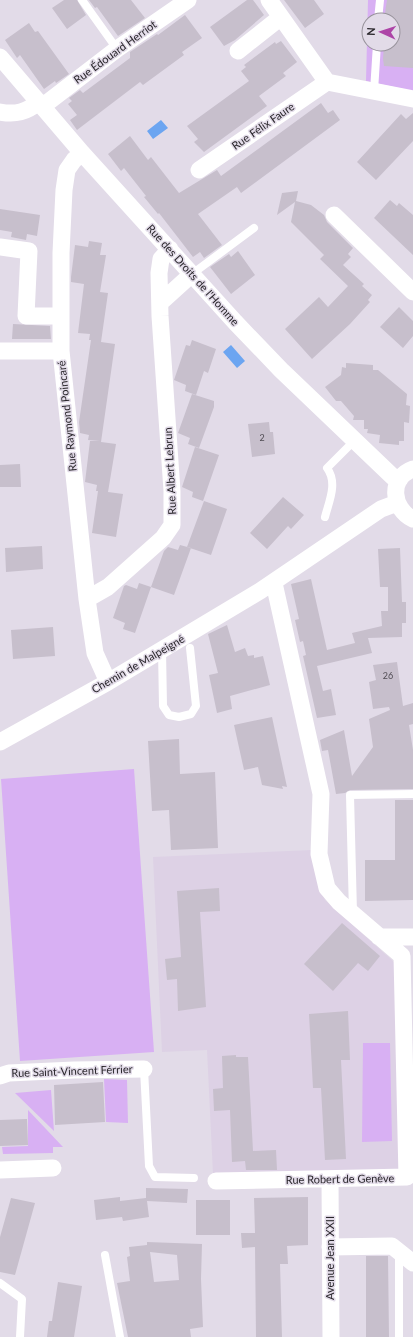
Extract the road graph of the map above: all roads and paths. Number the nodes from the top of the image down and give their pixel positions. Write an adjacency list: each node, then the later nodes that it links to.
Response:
1 (82, 0): 7 (lane)
2 (188, 0): 7 (street, Rue Édouard Herriot)
3 (269, 0): 6 (street)
4 (380, 0): 5 (lane)
5 (379, 12)
6 (281, 18): 8 (street); 11 (street)
7 (117, 49): 14 (street, Rue Édouard Herriot)
8 (238, 51)
9 (376, 52): 12 (lane)
10 (0, 57): 14 (street, Rue des Droits de l'Homme)
11 (327, 82): 12 (street); 17 (street, Rue Félix Faure)
12 (374, 91): 13 (street)
13 (413, 99)
14 (41, 104): 15 (street, Rue Édouard Herriot); 16 (street, Rue des Droits de l'Homme)
15 (0, 112)
16 (82, 153): 21 (street, Rue des Droits de l'Homme); 25 (street, Rue Raymond Poincaré)
17 (199, 170)
18 (334, 215): 23 (street)
19 (254, 228): 22 (lane)
20 (0, 247): 25 (street)
21 (170, 249): 22 (street, Rue des Droits de l'Homme); 24 (street, Rue Albert Lebrun)
22 (192, 274): 24 (street); 28 (street, Rue des Droits de l'Homme)
23 (413, 292)
24 (160, 303): 35 (street, Rue Albert Lebrun)
25 (60, 316): 27 (street, Rue Raymond Poincaré)
26 (0, 351): 27 (street)
27 (61, 351): 35 (street, Rue Raymond Poincaré)
28 (354, 440): 30 (street, Rue des Droits de l'Homme); 32 (lane)
29 (413, 469): 30 (street)
30 (400, 479): 31 (street)
31 (397, 503): 33 (street); 34 (street, Chemin de Malpeigné)
32 (325, 517)
33 (413, 519)
34 (274, 583): 37 (street, Chemin de Malpeigné); 41 (street, Rue Robert de Genève)
35 (87, 599): 38 (street, Rue Raymond Poincaré)
36 (190, 648): 37 (lane)
37 (162, 650): 38 (street, Chemin de Malpeigné)
38 (108, 682): 39 (street, Chemin de Malpeigné)
39 (0, 742)
40 (413, 794): 41 (lane)
41 (352, 914): 42 (street, Rue Robert de Genève)
42 (379, 937): 43 (street); 49 (street, Rue Robert de Genève)
43 (413, 937)
44 (144, 1069): 45 (street, Rue Saint-Vincent Férrier); 48 (lane)
45 (0, 1076)
46 (53, 1168): 47 (street)
47 (0, 1170)
48 (194, 1178)
49 (330, 1178): 50 (street, Rue Robert de Genève); 51 (street, Avenue Jean XXII)
50 (216, 1181)
51 (330, 1247): 52 (street); 58 (street, Avenue Jean XXII)
52 (399, 1251): 54 (street); 59 (lane)
53 (106, 1255): 57 (lane)
54 (413, 1263)
55 (0, 1284): 56 (lane)
56 (20, 1337)
57 (120, 1337)
58 (330, 1337)
59 (399, 1337)

